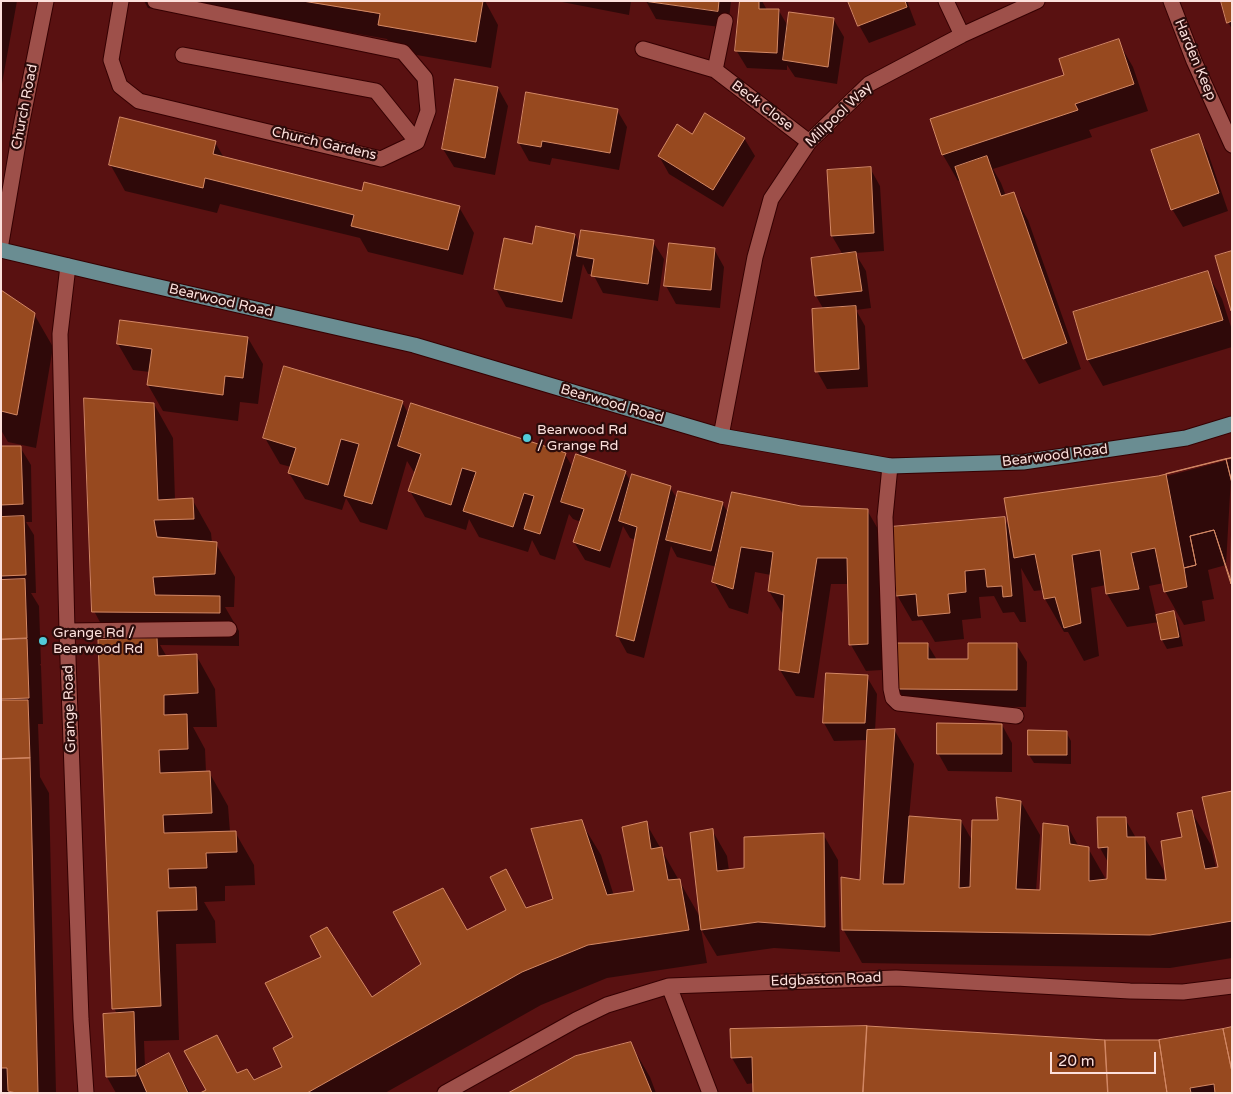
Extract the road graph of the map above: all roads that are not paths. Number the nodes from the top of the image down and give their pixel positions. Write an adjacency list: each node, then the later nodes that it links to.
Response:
1 (46, 1): 15 (street, Church Road)
2 (121, 1): 12 (street, Church Gardens)
3 (155, 1): 12 (street)
4 (946, 1): 8 (street)
5 (1037, 1): 8 (street, Millpool Way)
6 (1171, 1): 14 (street, Harden Keep)
7 (725, 21): 11 (street)
8 (962, 35): 13 (street, Millpool Way)
9 (643, 49): 11 (street, Beck Close)
10 (183, 55): 12 (street)
11 (715, 70): 13 (street, Beck Close)
12 (417, 142)
13 (809, 142): 19 (street, Millpool Way)
14 (1232, 145)
15 (1, 243)
16 (1, 250): 17 (main road, Bearwood Road)
17 (68, 266): 19 (main road, Bearwood Road); 22 (street, Grange Road)
18 (1232, 424): 20 (main road, Bearwood Road)
19 (721, 436): 20 (main road, Bearwood Road)
20 (890, 466): 23 (street)
21 (229, 629): 22 (street)
22 (67, 631): 26 (street, Grange Road)
23 (1016, 716)
24 (669, 986): 25 (street, Edgbaston Road); 27 (street, Edgbaston Road); 28 (street)
25 (1232, 986)
26 (86, 1093)
27 (445, 1093)
28 (710, 1093)

